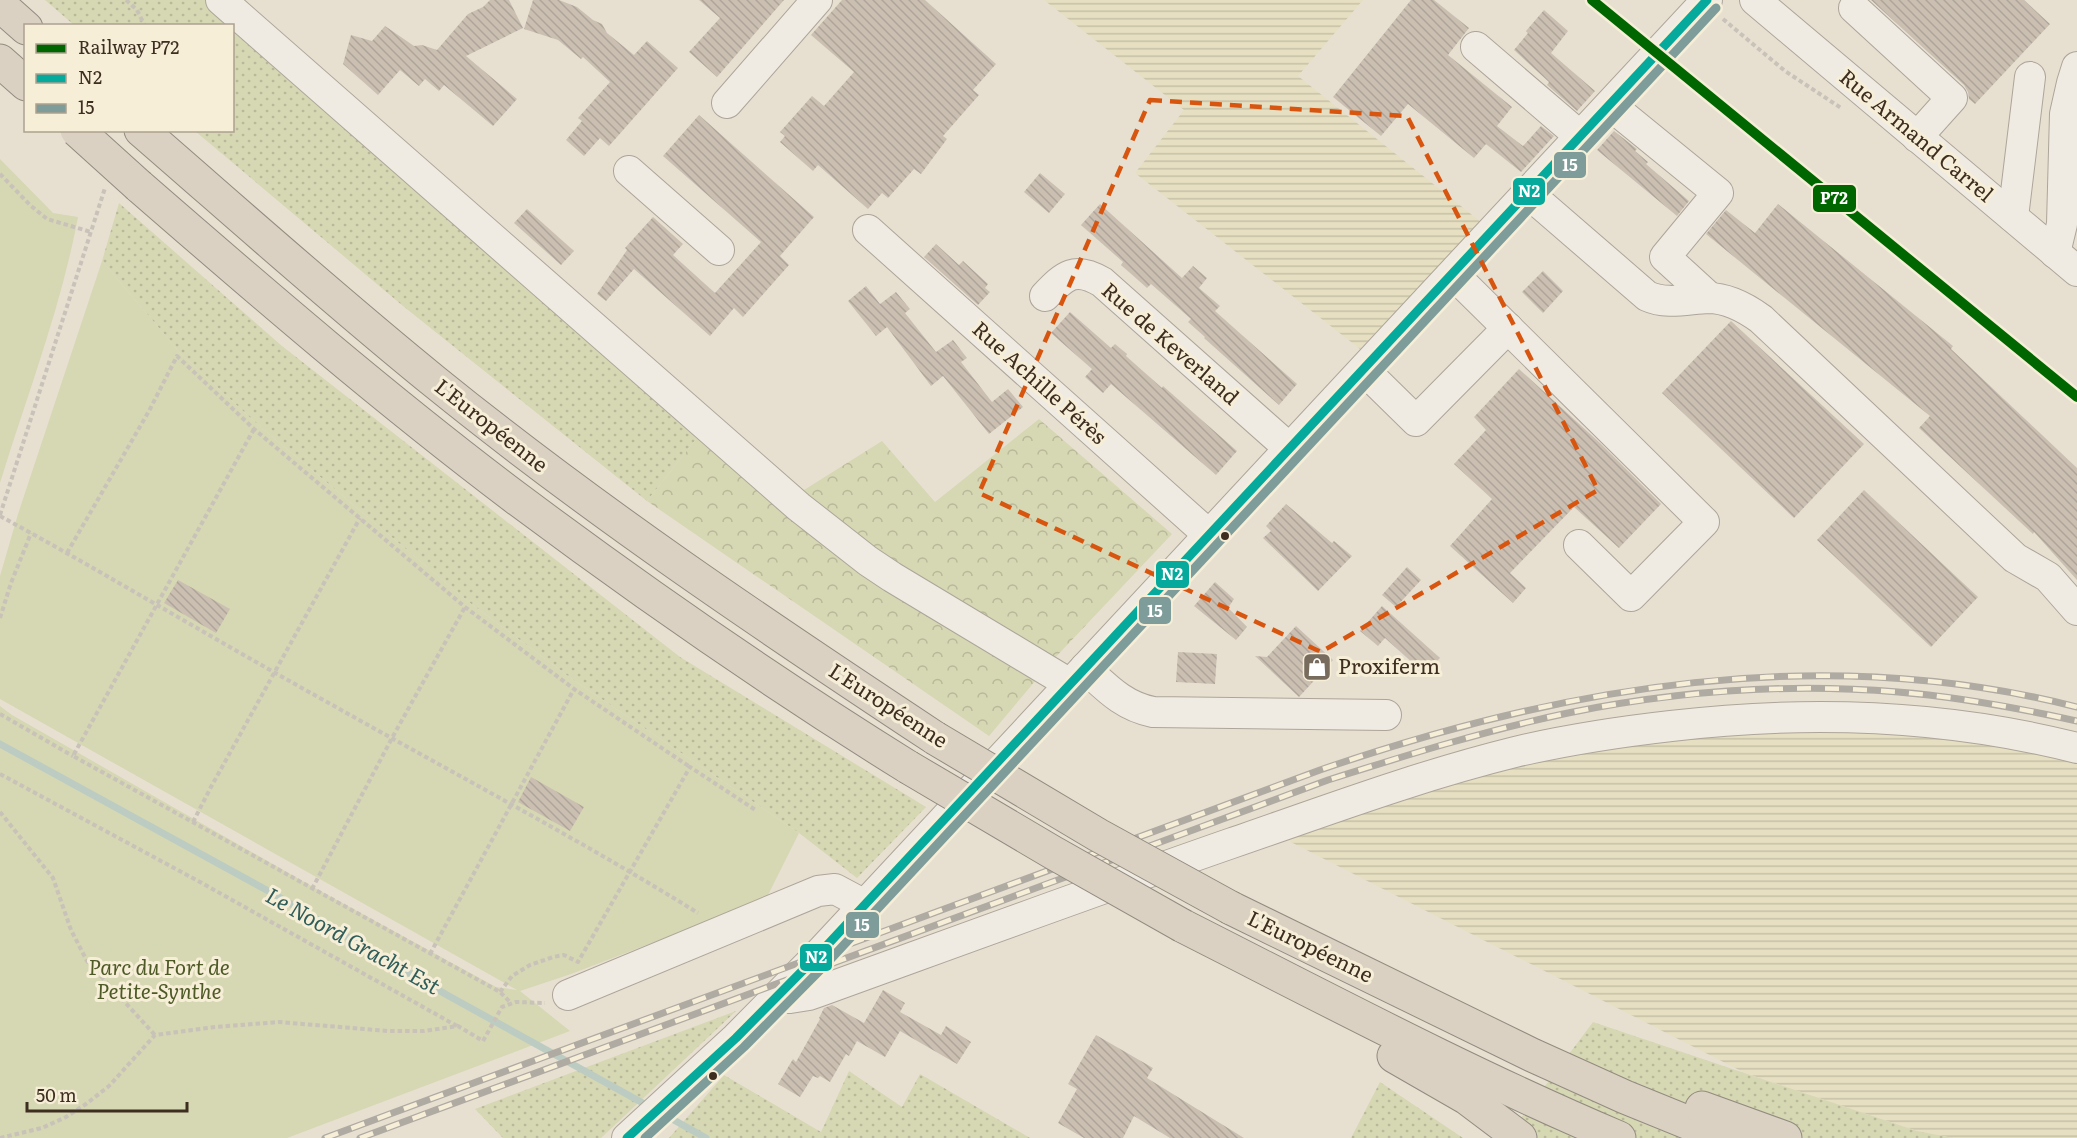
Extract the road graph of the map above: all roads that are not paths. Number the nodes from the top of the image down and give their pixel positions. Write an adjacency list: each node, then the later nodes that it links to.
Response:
1 (221, 0): 34 (street)
2 (817, 0): 13 (street)
3 (1707, 0): 14 (street)
4 (1755, 0): 16 (street, Rue Armand Carrel)
5 (0, 5): 7 (highway)
6 (1854, 8): 16 (street)
7 (24, 26)
8 (1476, 47): 17 (street)
9 (0, 61): 12 (highway)
10 (2077, 67): 24 (street)
11 (2030, 77): 21 (street)
12 (24, 82)
13 (727, 103)
14 (1610, 105): 17 (street); 27 (street)
15 (79, 132): 38 (highway, L'Européenne, bridge)
16 (1917, 136): 21 (street, Rue Armand Carrel)
17 (1581, 137): 20 (street)
18 (152, 140): 41 (highway, L'Européenne, bridge)
19 (629, 171): 23 (street)
20 (1528, 194): 25 (street); 27 (street)
21 (2013, 217): 24 (street, Rue Armand Carrel)
22 (868, 230): 31 (street, Rue Achille Pérès)
23 (719, 250)
24 (2066, 262)
25 (1454, 274): 28 (street); 29 (street)
26 (1045, 296): 30 (street, Rue de Keverland)
27 (1710, 298): 33 (street)
28 (1508, 328): 29 (street); 32 (street)
29 (1364, 370): 30 (street)
30 (1290, 449): 31 (street)
31 (1209, 535): 34 (street)
32 (1579, 545)
33 (2077, 610)
34 (1078, 676): 35 (street); 37 (street)
35 (1386, 715)
36 (2077, 748): 40 (street)
37 (865, 905): 39 (street); 40 (street)
38 (1183, 926): 43 (highway); 44 (highway, L'Européenne)
39 (568, 995)
40 (777, 998): 42 (street)
41 (1483, 1032): 45 (highway, L'Européenne); 46 (highway)
42 (632, 1134)
43 (1520, 1138)
44 (1619, 1138)
45 (1726, 1138)
46 (1785, 1138)

